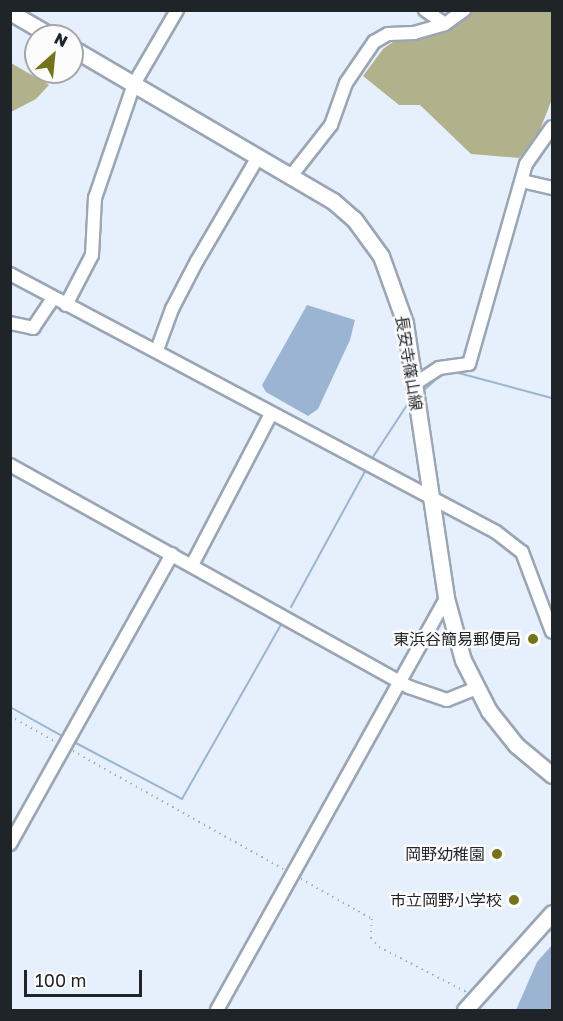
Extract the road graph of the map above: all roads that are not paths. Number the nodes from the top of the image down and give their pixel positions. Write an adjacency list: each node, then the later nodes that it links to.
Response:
1 (177, 10): 8 (street)
2 (425, 10): 6 (street)
3 (464, 10): 6 (street)
4 (10, 12): 5 (main road)
5 (30, 24)
6 (445, 24): 11 (street)
7 (84, 55): 8 (main road, 長安寺篠山線)
8 (134, 84): 10 (main road, 長安寺篠山線); 16 (street)
9 (552, 127): 12 (street)
10 (258, 157): 11 (main road, 長安寺篠山線); 18 (street)
11 (291, 176): 19 (main road, 長安寺篠山線)
12 (522, 181): 13 (street); 19 (street)
13 (552, 188)
14 (10, 274): 15 (street)
15 (53, 298): 16 (street); 17 (street)
16 (66, 305): 18 (street)
17 (10, 322)
18 (157, 350): 20 (street)
19 (413, 385): 22 (main road, 長安寺篠山線)
20 (271, 414): 22 (street); 24 (street)
21 (10, 465): 23 (street)
22 (430, 500): 25 (main road, 長安寺篠山線); 26 (street)
23 (172, 554): 24 (street); 30 (street)
24 (192, 565): 27 (street)
25 (446, 598): 27 (street); 28 (main road, 長安寺篠山線)
26 (552, 632)
27 (400, 682): 28 (street); 32 (street)
28 (476, 688): 29 (main road, 長安寺篠山線)
29 (552, 775)
30 (10, 844)
31 (552, 913): 33 (main road)
32 (217, 1011)
33 (465, 1011)

